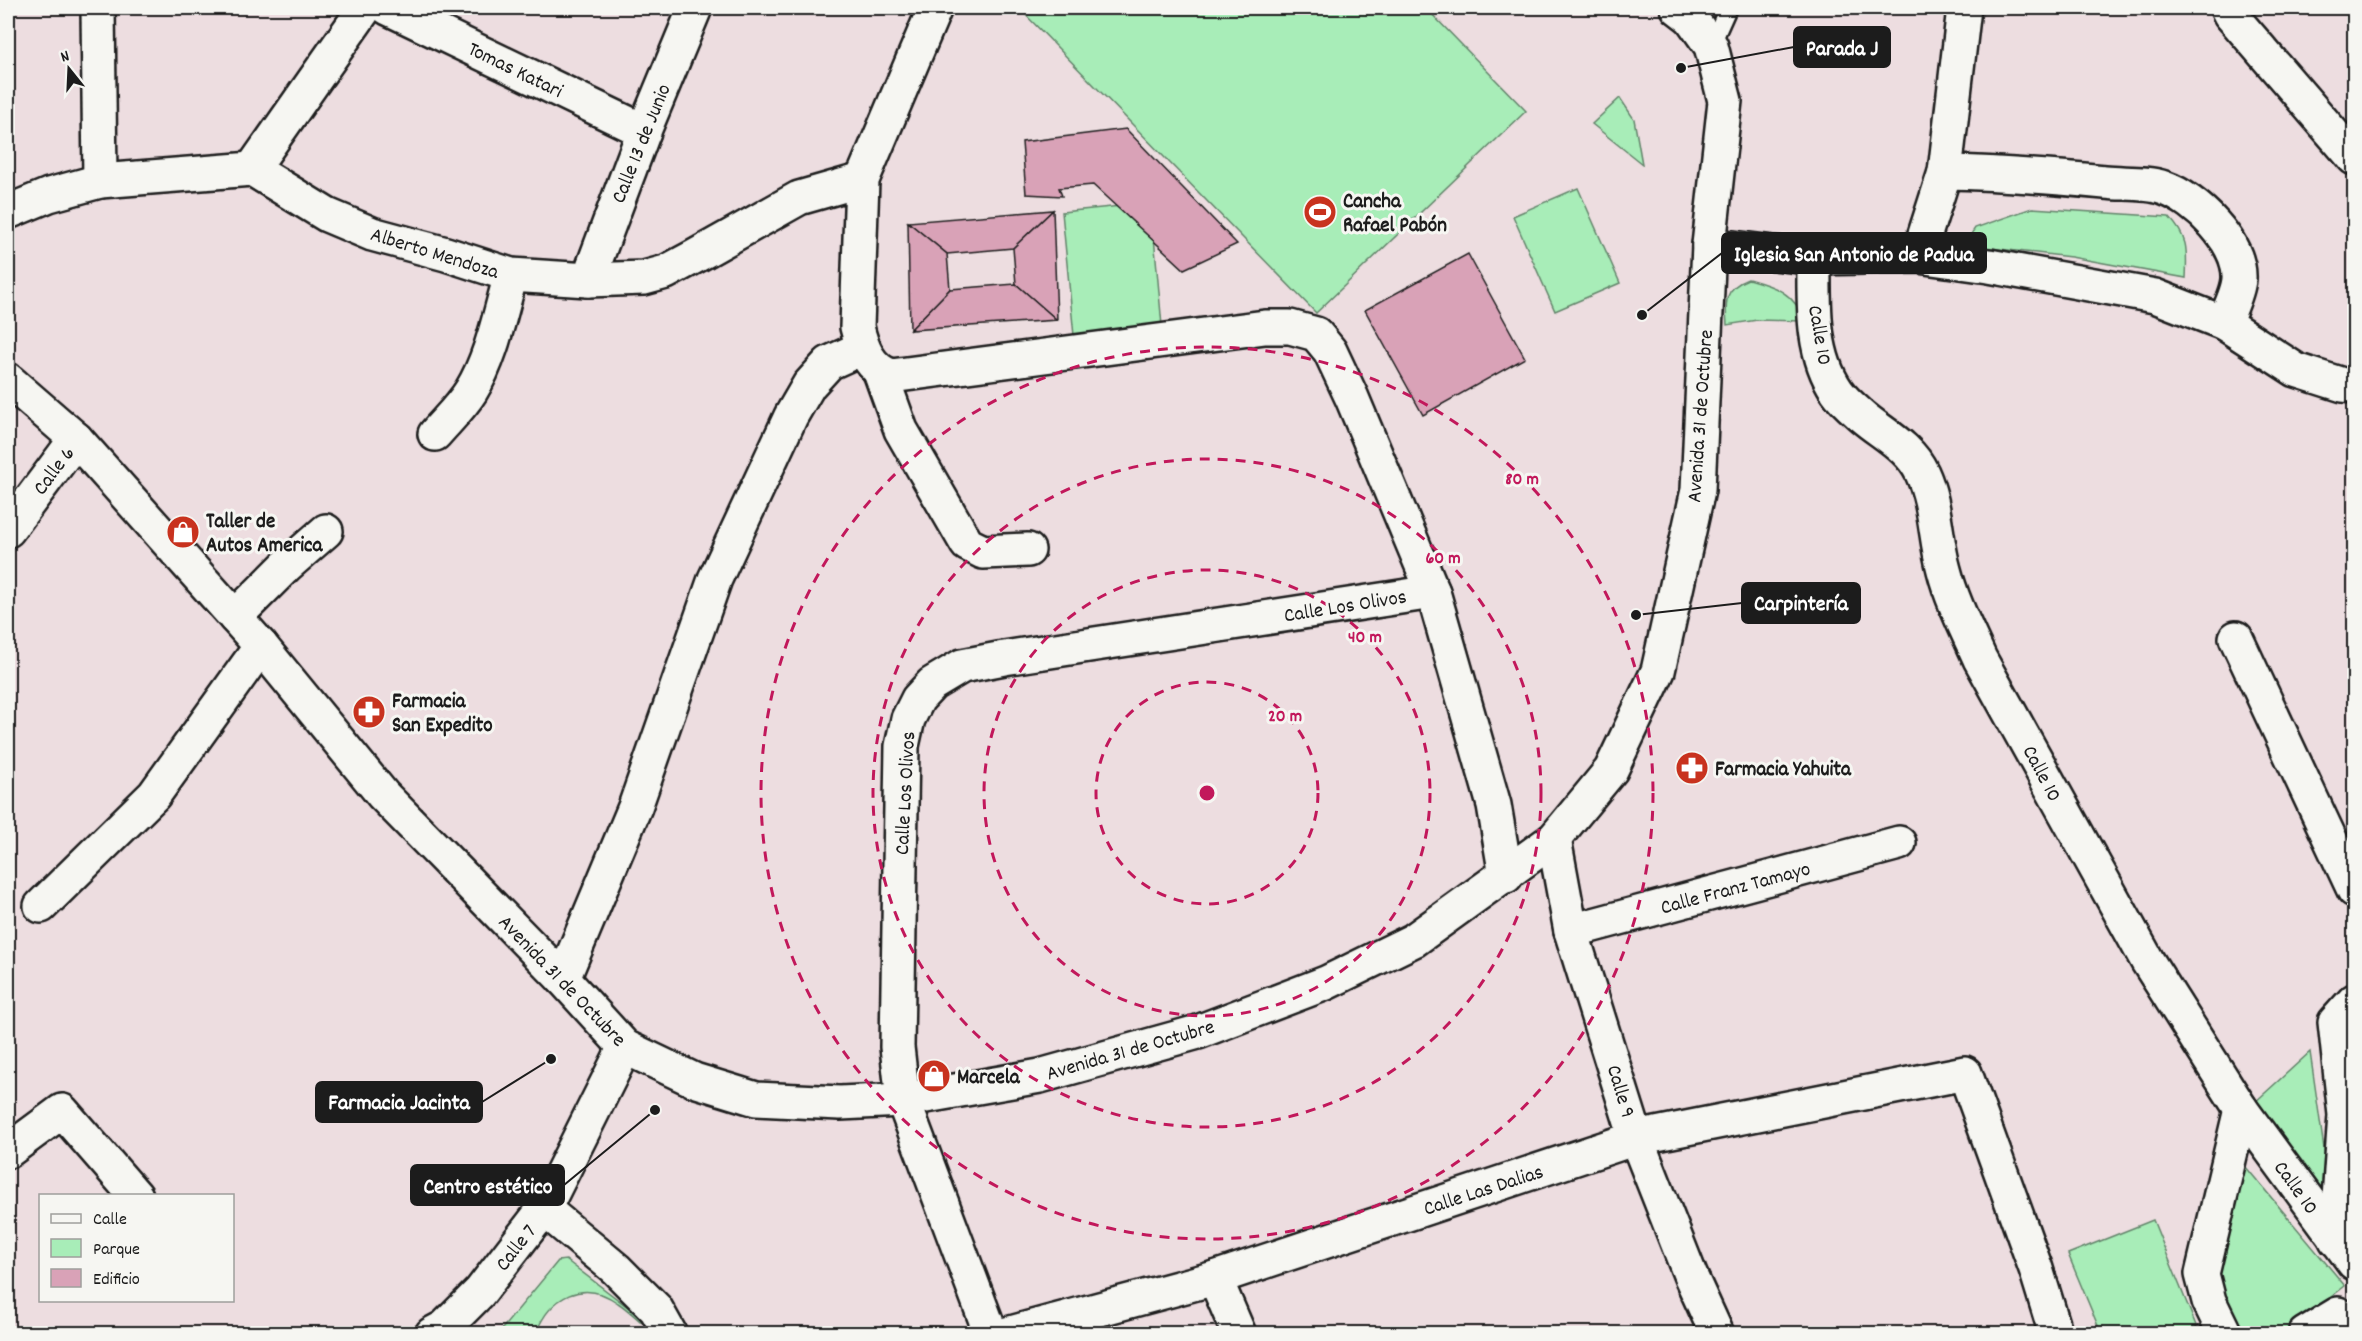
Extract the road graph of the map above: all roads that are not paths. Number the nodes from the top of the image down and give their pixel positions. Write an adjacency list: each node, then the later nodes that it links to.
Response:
1 (98, 8): 16 (street)
2 (365, 8): 13 (street)
3 (388, 8): 11 (street, Tomas Katari)
4 (695, 8): 11 (street, Calle 13 de Junio)
5 (935, 8): 15 (street)
6 (1678, 8): 10 (street, Avenida 31 de Octubre)
7 (1728, 8): 10 (lane)
8 (1964, 8): 14 (street)
9 (2227, 8): 12 (street)
10 (1711, 46): 18 (street, Avenida 31 de Octubre)
11 (644, 131): 22 (street, Calle 13 de Junio)
12 (2355, 158)
13 (252, 169): 16 (street); 21 (street, Alberto Mendoza)
14 (1945, 172): 19 (street); 23 (street)
15 (862, 180): 22 (street, Alberto Mendoza); 24 (street)
16 (100, 181): 17 (street)
17 (8, 212)
18 (1709, 245): 20 (street); 36 (street, Avenida 31 de Octubre)
19 (1918, 256): 20 (street); 23 (street)
20 (1814, 258): 46 (street, Calle 10)
21 (511, 275): 22 (street, Alberto Mendoza); 27 (street)
22 (588, 280)
23 (2224, 323): 26 (street)
24 (871, 360): 31 (street); 32 (street); 42 (street)
25 (8, 380): 28 (street, Avenida 31 de Octubre)
26 (2355, 386)
27 (435, 434)
28 (76, 439): 29 (street, Calle 6); 33 (street, Avenida 31 de Octubre)
29 (8, 530)
30 (326, 531): 33 (street)
31 (1028, 550)
32 (1432, 592): 38 (street); 45 (street, Calle Los Olivos)
33 (235, 617): 35 (street, Avenida 31 de Octubre)
34 (2236, 638): 39 (street)
35 (261, 646): 40 (street); 42 (street, Avenida 31 de Octubre)
36 (1554, 839): 38 (street, Avenida 31 de Octubre); 41 (street, Calle 9)
37 (1899, 843): 41 (street, Calle Franz Tamayo)
38 (1506, 876): 45 (street, Avenida 31 de Octubre)
39 (2355, 890)
40 (41, 906)
41 (1572, 931): 47 (street, Calle 9)
42 (563, 979): 44 (street, Avenida 31 de Octubre)
43 (2355, 1001): 51 (street)
44 (624, 1047): 45 (street, Avenida 31 de Octubre); 50 (street, Calle 7)
45 (903, 1100): 56 (street, Calle Los Olivos)
46 (2241, 1109): 51 (street, Calle 10); 61 (street)
47 (1636, 1138): 52 (street, Calle Las Dalias); 59 (street, Calle 9); 60 (street, Calle Las Dalias)
48 (8, 1151): 49 (street)
49 (134, 1194)
50 (544, 1209): 54 (street, Calle 7); 55 (street)
51 (2345, 1252)
52 (1215, 1278): 57 (street, Calle Las Dalias); 58 (street)
53 (2338, 1314): 62 (street)
54 (432, 1334)
55 (670, 1334)
56 (990, 1334)
57 (1007, 1334)
58 (1239, 1334)
59 (1717, 1334)
60 (2056, 1334)
61 (2225, 1334)
62 (2305, 1334)

